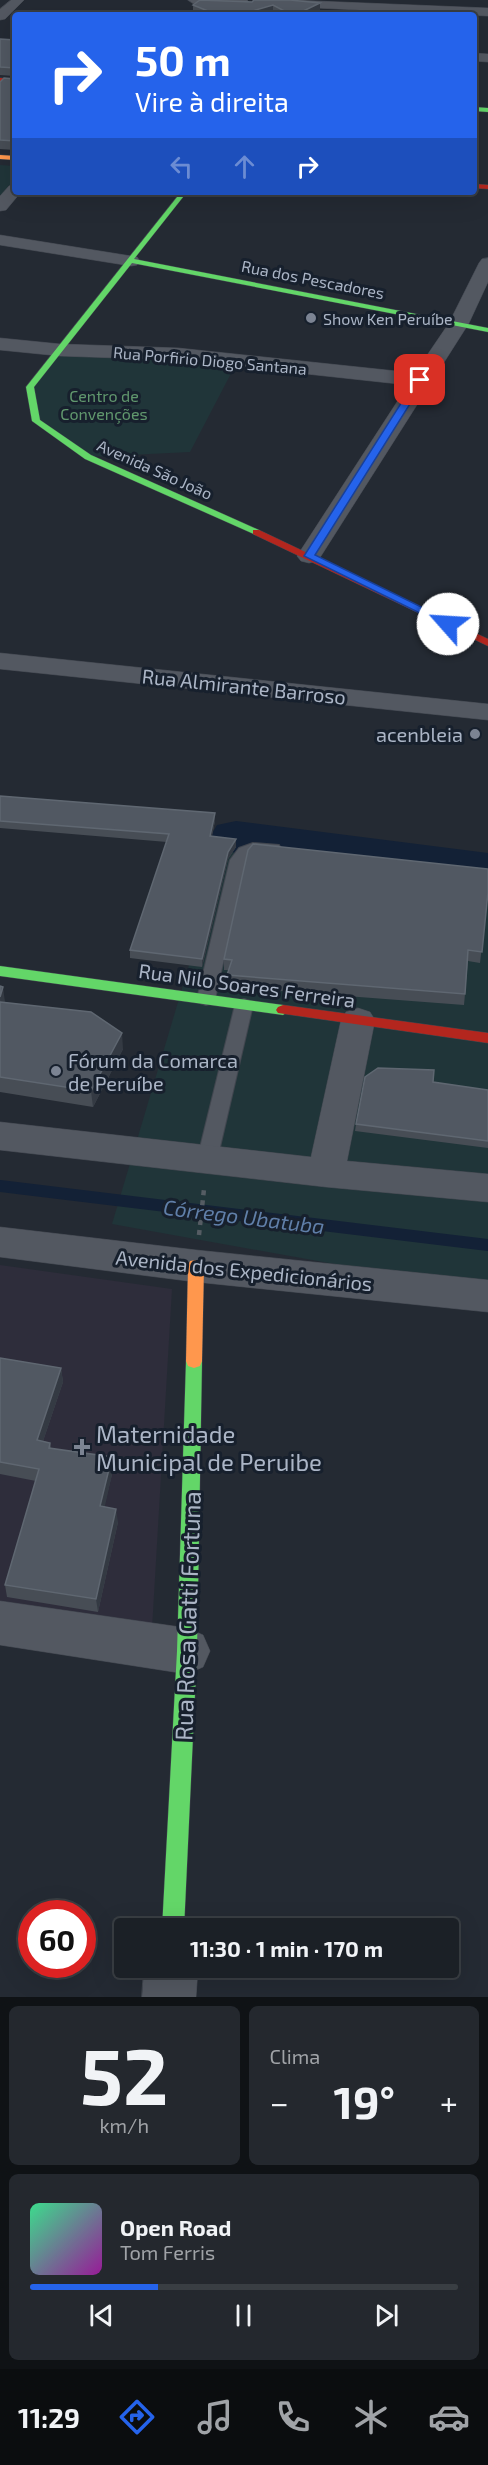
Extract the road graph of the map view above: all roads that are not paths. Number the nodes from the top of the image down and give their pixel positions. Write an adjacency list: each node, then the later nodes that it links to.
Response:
1 (18, 0): 6 (street)
2 (194, 0): 4 (street)
3 (296, 2): 5 (street)
4 (252, 3)
5 (488, 12)
6 (0, 16)
7 (12, 192): 9 (street)
8 (182, 195): 11 (main road, Avenida São João)
9 (0, 206)
10 (0, 240): 11 (street)
11 (131, 261): 13 (main road, Rua dos Pescadores); 16 (main road, Avenida São João)
12 (488, 263): 13 (street)
13 (459, 323): 14 (main road, Rua dos Pescadores); 17 (street)
14 (488, 330)
15 (0, 344): 16 (street, Rua Porfirio Diogo Santana)
16 (60, 350): 17 (street, Rua Porfirio Diogo Santana); 18 (main road, Avenida São João)
17 (420, 380): 18 (street)
18 (309, 556): 19 (main road, Avenida São João)
19 (488, 643)
20 (0, 661): 21 (street, Rua Almirante Barroso)
21 (488, 712)
22 (289, 851): 24 (lane)
23 (0, 971): 24 (main road, Rua Nilo Soares Ferreira)
24 (206, 999): 25 (main road, Rua Nilo Soares Ferreira)
25 (244, 1005): 26 (main road, Rua Nilo Soares Ferreira); 29 (lane)
26 (357, 1020): 27 (main road, Rua Nilo Soares Ferreira); 30 (street)
27 (488, 1038)
28 (0, 1136): 29 (street)
29 (206, 1168): 30 (street)
30 (326, 1173): 31 (street)
31 (488, 1188)
32 (0, 1242): 33 (street, Avenida dos Expedicionários)
33 (197, 1256): 34 (street, Avenida dos Expedicionários); 36 (main road, Rua Rosa Gatti Fortuna)
34 (488, 1296)
35 (0, 1623): 36 (street)
36 (187, 1651): 37 (main road, Rua Rosa Gatti Fortuna)
37 (174, 1918)
38 (170, 1978): 39 (street)
39 (169, 1997)

